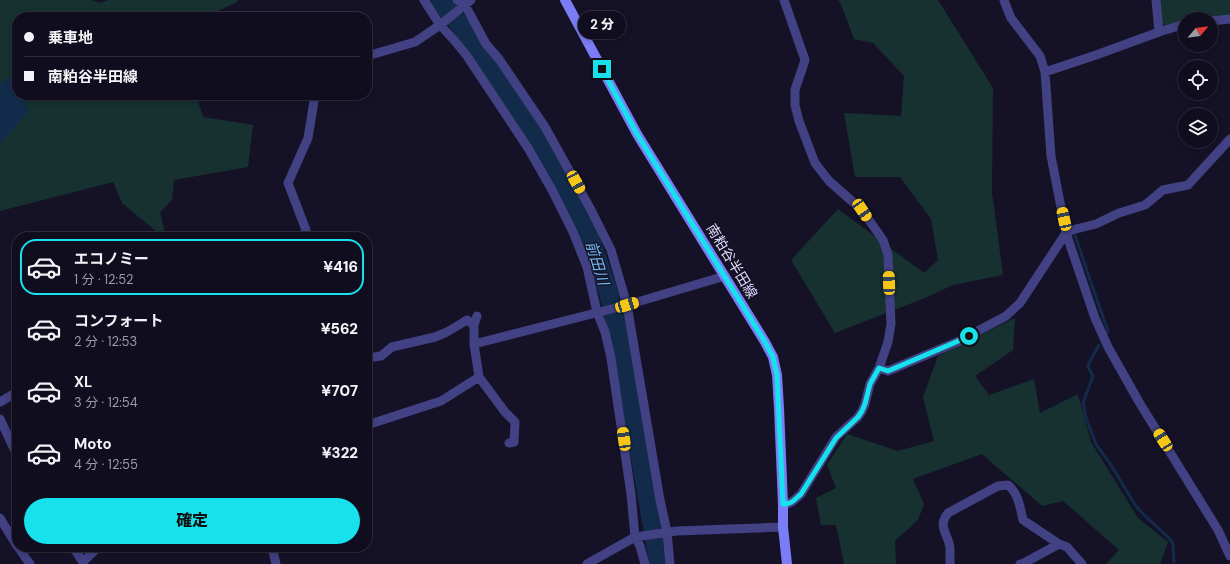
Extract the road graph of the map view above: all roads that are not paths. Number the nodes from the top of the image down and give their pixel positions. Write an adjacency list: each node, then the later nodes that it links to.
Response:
1 (424, 0): 9 (street)
2 (564, 0): 18 (main road, 南粕谷半田線)
3 (784, 0): 23 (street)
4 (1004, 0): 13 (street)
5 (1156, 0): 11 (street)
6 (464, 2): 9 (street); 19 (street)
7 (1230, 19): 8 (street)
8 (1218, 20)
9 (440, 25): 12 (street); 20 (street)
10 (1178, 26): 11 (street)
11 (1159, 32): 13 (street)
12 (372, 55)
13 (1045, 72): 17 (street)
14 (314, 100): 16 (street)
15 (1230, 139): 17 (street)
16 (305, 232)
17 (1066, 233): 23 (street); 42 (street)
18 (725, 276): 19 (street); 31 (main road, 南粕谷半田線)
19 (624, 305): 20 (street); 34 (street)
20 (600, 311): 21 (street); 35 (street)
21 (474, 344): 22 (street); 24 (street)
22 (372, 357)
23 (879, 368): 31 (street)
24 (479, 377): 28 (street); 30 (street)
25 (12, 395): 26 (street)
26 (0, 402)
27 (0, 419): 29 (street)
28 (372, 423)
29 (12, 444)
30 (509, 444)
31 (783, 504): 33 (main road, 南粕谷半田線)
32 (0, 518): 36 (street)
33 (783, 527): 34 (street); 49 (main road, 南粕谷半田線)
34 (667, 532): 35 (street); 48 (street)
35 (638, 537): 46 (street); 47 (street)
36 (12, 538)
37 (1059, 544): 50 (street); 51 (street); 52 (street)
38 (21, 552): 44 (street)
39 (75, 552): 43 (street)
40 (93, 552): 43 (street)
41 (273, 552): 45 (street)
42 (1230, 556)
43 (83, 563)
44 (30, 564)
45 (276, 564)
46 (588, 564)
47 (645, 564)
48 (670, 564)
49 (787, 564)
50 (950, 564)
51 (1020, 564)
52 (1082, 564)

